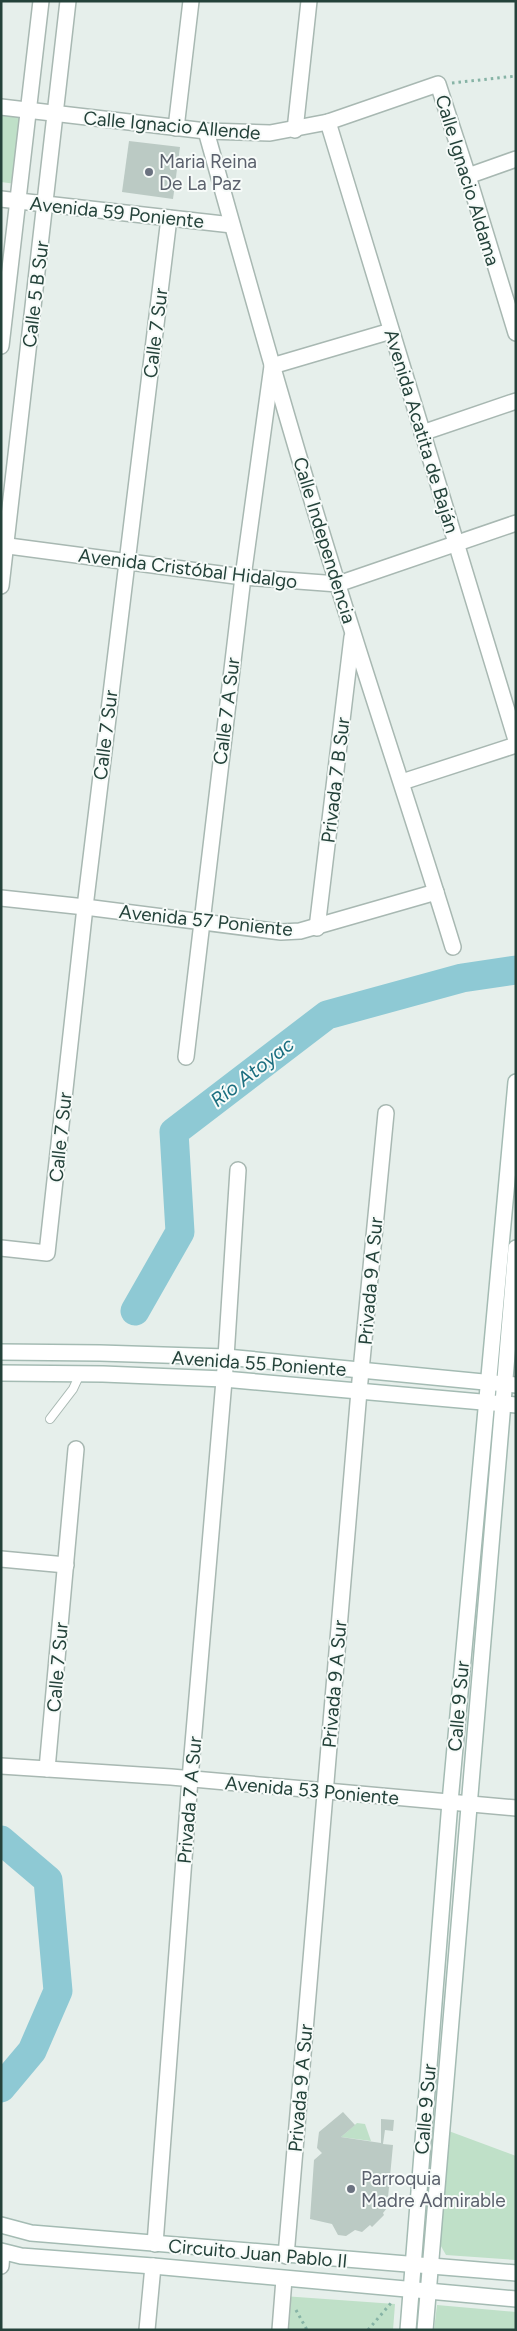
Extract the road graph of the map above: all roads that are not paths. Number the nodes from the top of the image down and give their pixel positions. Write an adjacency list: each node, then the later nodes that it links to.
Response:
1 (41, 1): 7 (street, Calle 5 B Sur)
2 (68, 1): 8 (street, Calle 5 B Sur)
3 (191, 1): 10 (street)
4 (309, 1): 11 (street)
5 (438, 84): 9 (street, Calle Ignacio Allende); 14 (street, Calle Ignacio Aldama)
6 (1, 107): 7 (street, Calle Ignacio Allende)
7 (28, 110): 8 (street, Calle Ignacio Allende); 16 (street, Calle 5 B Sur)
8 (54, 114): 10 (street, Calle Ignacio Allende); 17 (street, Calle 5 B Sur)
9 (328, 122): 11 (street, Calle Ignacio Allende); 21 (street, Avenida Acatita de Baján)
10 (176, 128): 12 (street, Calle Ignacio Allende)
11 (295, 130): 12 (street, Calle Ignacio Allende)
12 (206, 131): 19 (street, Calle Independencia)
13 (516, 160): 14 (street)
14 (468, 176): 20 (street, Calle Ignacio Aldama)
15 (1, 199): 16 (street, Avenida 59 Poniente)
16 (19, 201): 17 (street, Avenida 59 Poniente); 23 (street, Calle 5 B Sur)
17 (45, 205): 18 (street, Avenida 59 Poniente); 29 (street, Calle 5 B Sur)
18 (169, 218): 19 (street, Avenida 59 Poniente); 30 (street, Calle 7 Sur)
19 (232, 225): 24 (street, Calle Independencia)
20 (509, 285): 22 (street, Calle Ignacio Aldama)
21 (391, 330): 24 (street); 26 (street, Avenida Acatita de Baján)
22 (516, 333)
23 (1, 346)
24 (272, 366): 31 (street, Calle 7 A Sur); 32 (street, Calle Independencia)
25 (516, 401): 26 (street)
26 (422, 433): 28 (street, Avenida Acatita de Baján)
27 (516, 523): 28 (street, Avenida Cristóbal Hidalgo)
28 (457, 543): 32 (street, Avenida Cristóbal Hidalgo); 35 (street, Avenida Acatita de Baján)
29 (4, 546): 30 (street, Avenida Cristóbal Hidalgo); 33 (street, Calle 5 B Sur)
30 (126, 561): 31 (street, Avenida Cristóbal Hidalgo); 40 (street, Calle 7 Sur)
31 (243, 577): 32 (street, Avenida Cristóbal Hidalgo); 41 (street, Calle 7 A Sur)
32 (338, 584): 34 (street, Calle Independencia)
33 (1, 586)
34 (353, 632): 37 (street, Calle Independencia); 42 (street, Privada 7 B Sur)
35 (516, 740)
36 (516, 745): 37 (street)
37 (402, 782): 38 (street, Calle Independencia)
38 (436, 892): 42 (street, Avenida 57 Poniente); 43 (street, Calle Independencia)
39 (1, 898): 40 (street, Avenida 57 Poniente)
40 (85, 907): 41 (street, Avenida 57 Poniente); 48 (street, Calle 7 Sur)
41 (200, 921): 42 (street, Avenida 57 Poniente); 44 (street, Calle 7 A Sur)
42 (317, 928)
43 (453, 947)
44 (186, 1057)
45 (516, 1082): 56 (street, Calle 9 Sur)
46 (386, 1113): 52 (street, Privada 9 A Sur)
47 (238, 1170): 51 (street, Privada 7 A Sur)
48 (1, 1248)
49 (516, 1248): 57 (street, Calle 9 Sur)
50 (1, 1352): 51 (street, Avenida 55 Poniente)
51 (226, 1357): 52 (street, Avenida 55 Poniente); 55 (street, Privada 7 A Sur)
52 (361, 1371): 56 (street, Avenida 55 Poniente); 58 (street, Privada 9 A Sur)
53 (1, 1373): 54 (street, Avenida 55 Poniente)
54 (80, 1374): 55 (street, Avenida 55 Poniente); 61 (lane)
55 (224, 1379): 58 (street, Avenida 55 Poniente); 67 (street, Privada 7 A Sur)
56 (488, 1384): 57 (street, Avenida 55 Poniente); 59 (street, Calle 9 Sur)
57 (510, 1384): 60 (street, Calle 9 Sur)
58 (359, 1392): 59 (street, Avenida 55 Poniente); 68 (street, Privada 9 A Sur)
59 (486, 1403): 60 (street, Avenida 55 Poniente); 69 (street, Calle 9 Sur)
60 (509, 1405): 70 (street, Calle 9 Sur)
61 (50, 1418)
62 (76, 1449): 64 (street, Calle 7 Sur)
63 (1, 1559): 64 (street)
64 (66, 1565): 66 (street, Calle 7 Sur)
65 (1, 1766): 66 (street, Avenida 53 Poniente)
66 (48, 1769): 67 (street, Avenida 53 Poniente)
67 (190, 1779): 68 (street, Avenida 53 Poniente); 73 (street, Privada 7 A Sur)
68 (324, 1791): 69 (street, Avenida 53 Poniente); 75 (street, Privada 9 A Sur)
69 (450, 1802): 70 (street, Avenida 53 Poniente); 76 (street, Calle 9 Sur)
70 (470, 1804): 71 (street, Avenida 53 Poniente); 78 (street, Calle 9 Sur)
71 (516, 1808)
72 (1, 2225): 73 (street, Circuito Juan Pablo II)
73 (155, 2244): 75 (street, Circuito Juan Pablo II)
74 (2, 2256): 77 (street, Circuito Juan Pablo II)
75 (286, 2256): 76 (street, Circuito Juan Pablo II)
76 (413, 2265): 78 (street, Circuito Juan Pablo II); 81 (street, Calle 9 Sur)
77 (153, 2266): 80 (street, Circuito Juan Pablo II); 84 (street)
78 (430, 2267): 79 (street, Circuito Juan Pablo II); 82 (street, Calle 9 Sur)
79 (516, 2273)
80 (284, 2279): 81 (street, Circuito Juan Pablo II); 85 (street)
81 (407, 2290): 82 (street, Circuito Juan Pablo II); 86 (street, Calle 9 Sur)
82 (428, 2292): 83 (street, Circuito Juan Pablo II); 87 (street, Calle 9 Sur)
83 (516, 2299)
84 (147, 2330)
85 (280, 2330)
86 (408, 2330)
87 (425, 2330)

